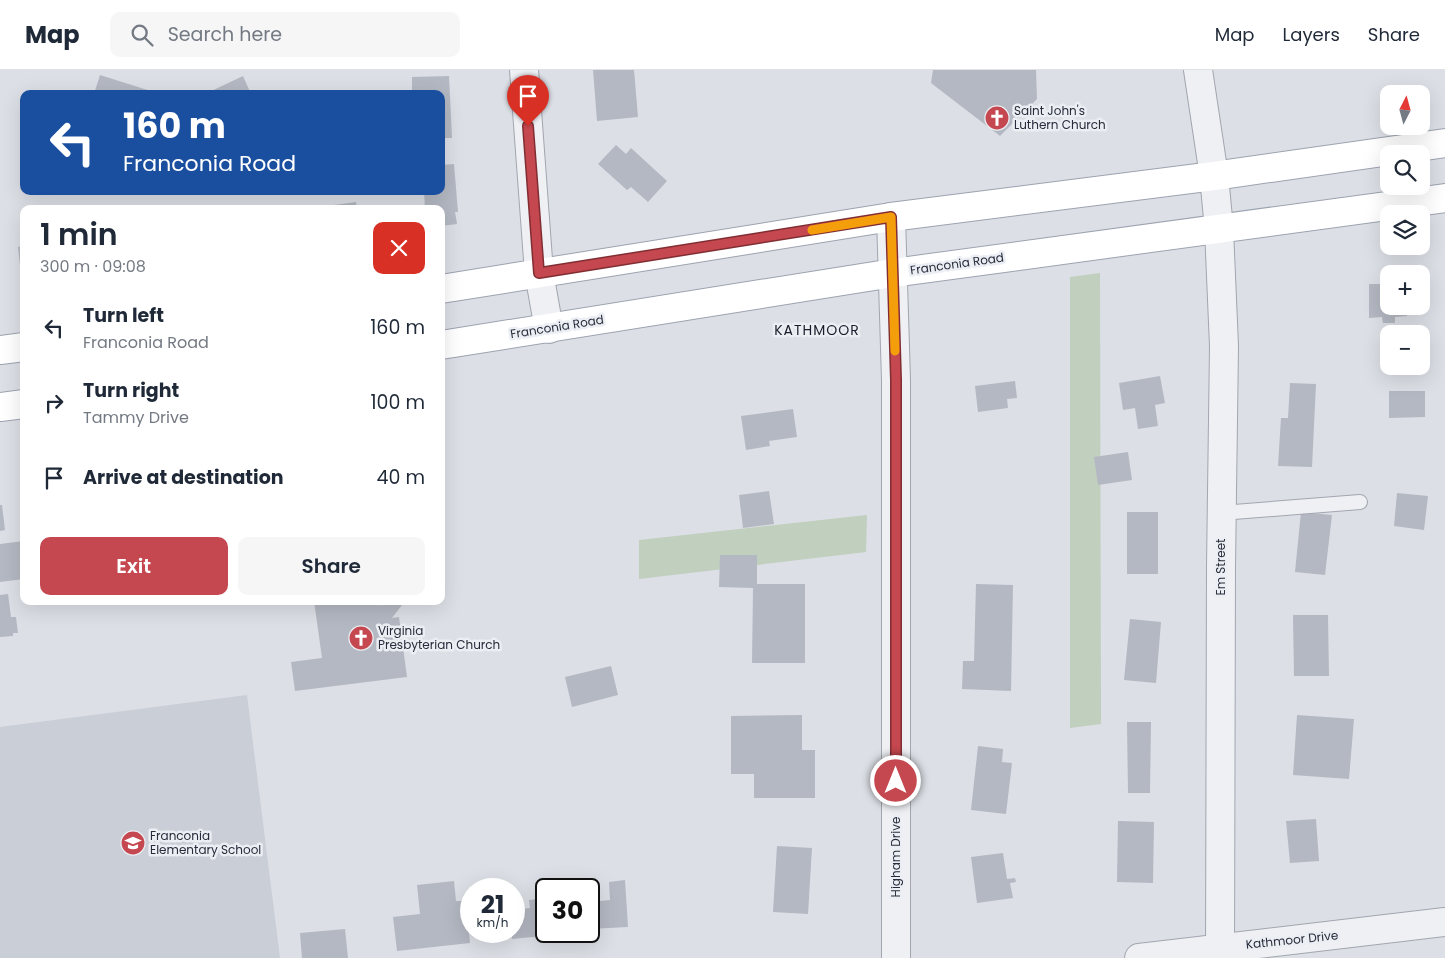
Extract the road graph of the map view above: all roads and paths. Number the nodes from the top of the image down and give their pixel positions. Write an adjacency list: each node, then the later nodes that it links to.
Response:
1 (524, 70): 8 (street)
2 (1198, 70): 4 (street, Em Street)
3 (1445, 143): 4 (main road)
4 (1214, 176): 6 (main road); 7 (street, Em Street)
5 (1445, 198): 7 (main road, Franconia Road)
6 (891, 217): 8 (main road); 9 (street, Higham Drive)
7 (1219, 229): 9 (main road, Franconia Road); 18 (street, Em Street)
8 (539, 273): 10 (main road); 11 (street)
9 (893, 273): 11 (main road, Franconia Road); 21 (street, Higham Drive)
10 (445, 288)
11 (549, 329): 12 (main road, Franconia Road)
12 (445, 344)
13 (20, 348): 14 (main road)
14 (0, 350)
15 (20, 404): 16 (main road)
16 (0, 407)
17 (1360, 502): 18 (lane)
18 (1222, 513): 20 (street, Em Street)
19 (1445, 922): 20 (street, Kathmoor Drive)
20 (1220, 953): 22 (street, Kathmoor Drive)
21 (896, 958)
22 (1140, 958)

